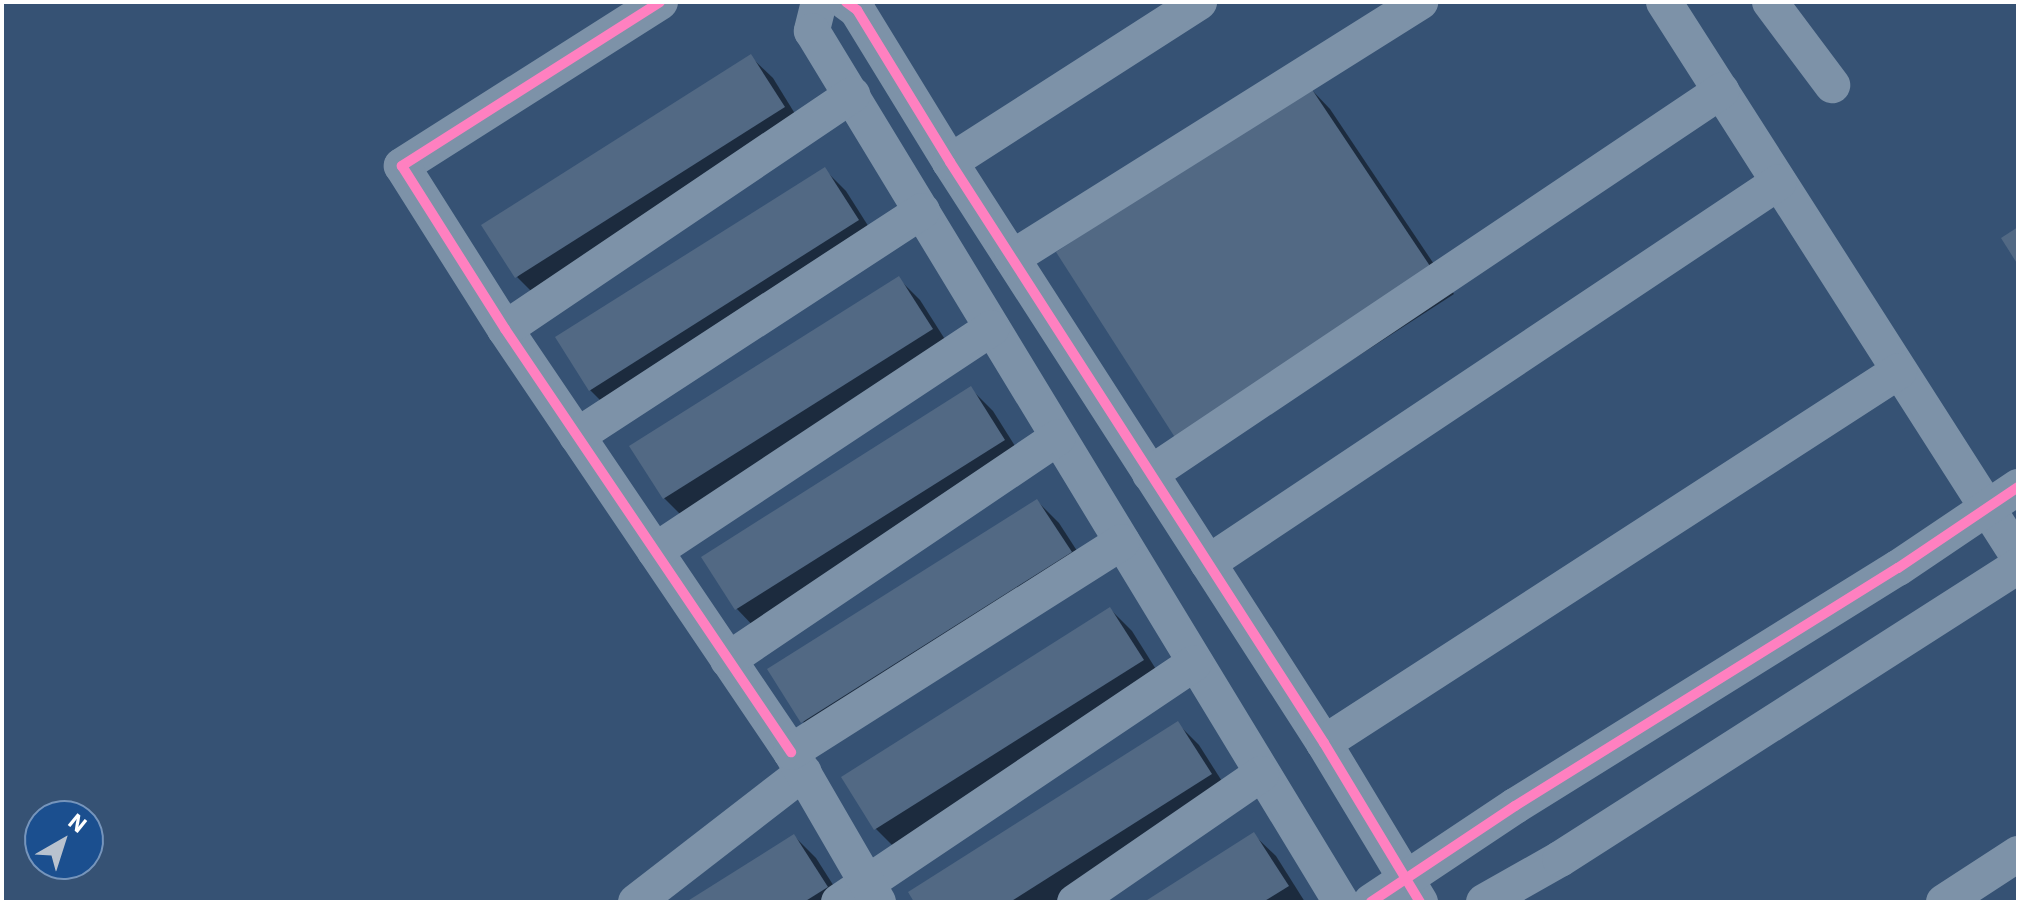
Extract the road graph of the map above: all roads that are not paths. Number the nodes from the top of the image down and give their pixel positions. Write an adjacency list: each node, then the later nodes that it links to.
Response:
1 (660, 2): 16 (street)
2 (819, 2): 10 (street)
3 (846, 2): 11 (street)
4 (1199, 2): 11 (street)
5 (1420, 2): 14 (street)
6 (1664, 2): 9 (street)
7 (1770, 2): 8 (street)
8 (1832, 85)
9 (1721, 91): 12 (street); 20 (street)
10 (852, 95): 13 (street); 16 (street)
11 (950, 162): 14 (street)
12 (1779, 182): 17 (street); 26 (street)
13 (922, 211): 15 (street); 18 (street)
14 (1012, 258): 20 (street)
15 (992, 328): 19 (street); 24 (street)
16 (505, 329): 18 (street)
17 (1899, 371): 22 (street); 30 (street)
18 (577, 436): 24 (street)
19 (1058, 437): 23 (street); 28 (street)
20 (1150, 474): 26 (street)
21 (2018, 487): 22 (street)
22 (1986, 508): 25 (street); 34 (street)
23 (1122, 542): 29 (street); 31 (street)
24 (655, 551): 28 (street)
25 (2018, 556)
26 (1208, 563): 30 (street)
27 (2018, 566): 40 (street)
28 (728, 660): 31 (street)
29 (1194, 663): 32 (street); 35 (street)
30 (1324, 743): 34 (street)
31 (797, 762): 35 (street); 36 (street)
32 (1261, 774): 37 (street); 38 (street)
33 (2018, 854): 41 (street)
34 (1413, 891): 39 (street)
35 (861, 896)
36 (636, 902)
37 (1075, 902)
38 (1341, 902)
39 (1371, 902)
40 (1484, 902)
41 (1944, 902)

